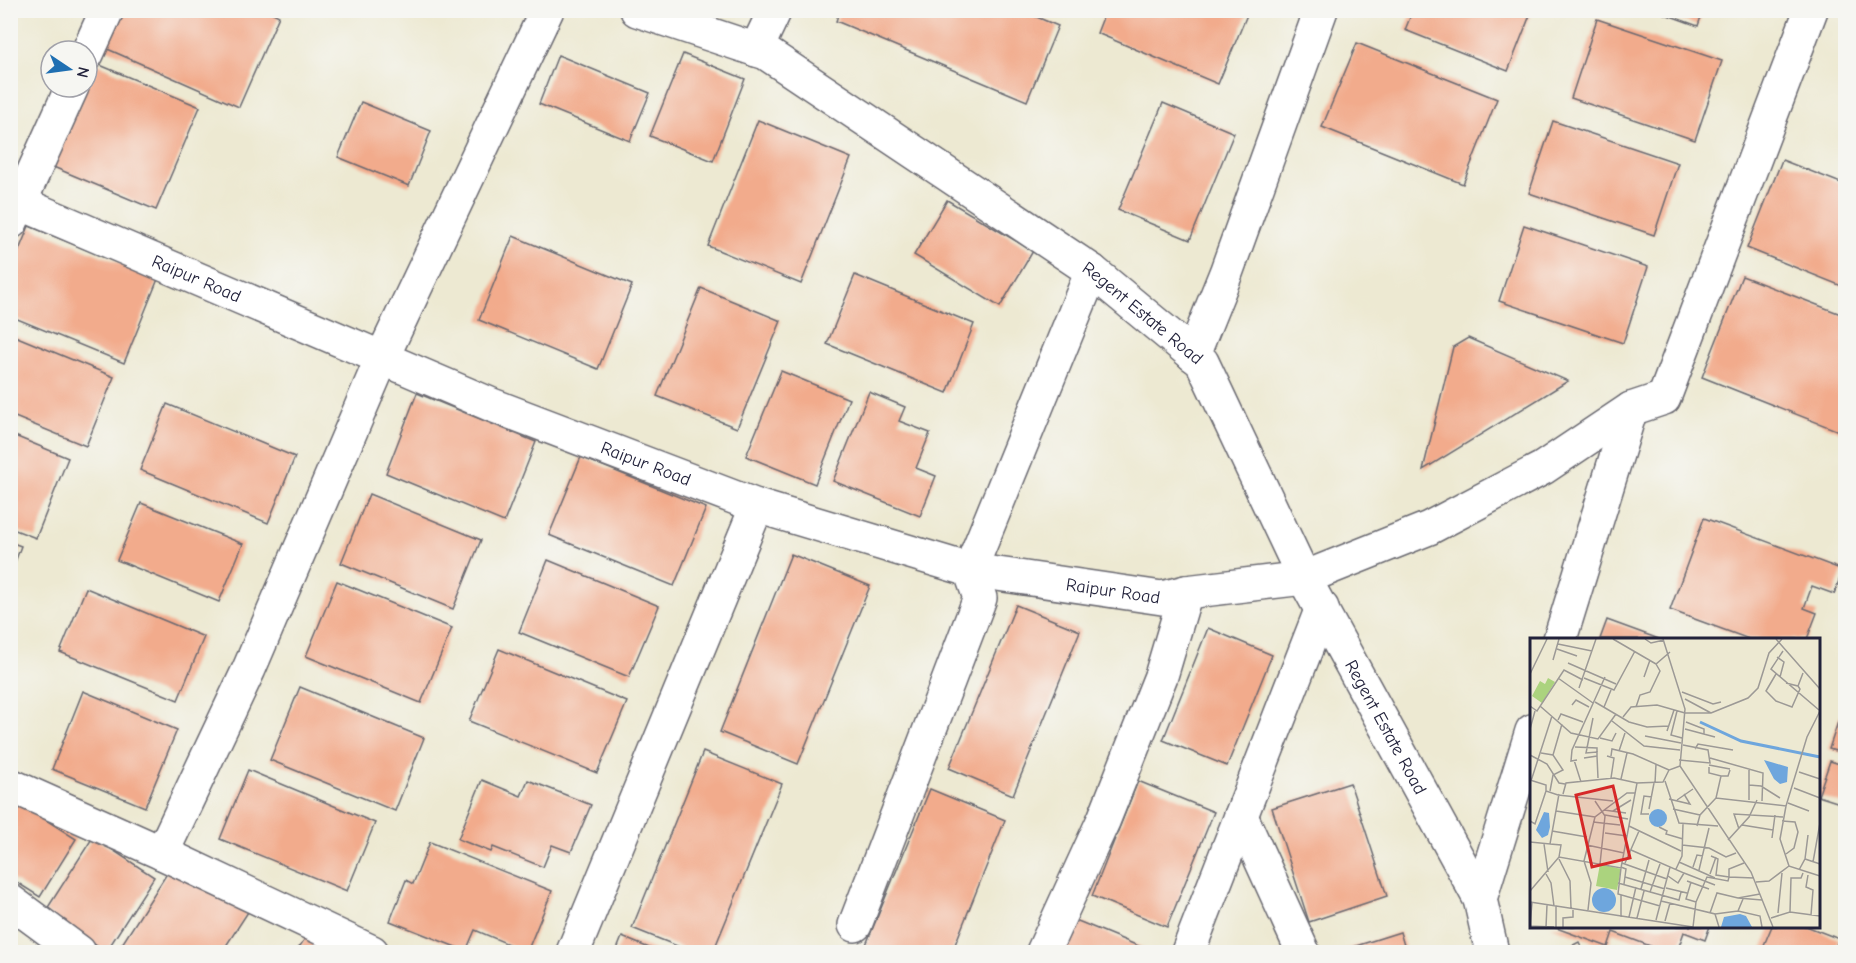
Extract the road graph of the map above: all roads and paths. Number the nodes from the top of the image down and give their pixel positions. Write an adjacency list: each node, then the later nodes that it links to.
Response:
1 (107, 10): 7 (street)
2 (547, 10): 13 (street)
3 (637, 10): 8 (street, Regent Estate Road)
4 (774, 10): 8 (street)
5 (1321, 10): 12 (street)
6 (1811, 10): 14 (street, Raipur Road)
7 (94, 39)
8 (756, 50): 11 (street, Regent Estate Road)
9 (66, 99): 10 (street)
10 (18, 193): 13 (street, Raipur Road)
11 (1092, 271): 12 (street, Regent Estate Road); 16 (street)
12 (1193, 355): 17 (street, Regent Estate Road)
13 (382, 358): 15 (street, Raipur Road); 24 (street)
14 (1631, 409): 17 (street, Raipur Road); 20 (street)
15 (757, 506): 16 (street, Raipur Road); 30 (street)
16 (970, 570): 18 (street, Raipur Road); 27 (street)
17 (1304, 578): 18 (street, Raipur Road); 19 (street, Regent Estate Road)
18 (1186, 592): 31 (street)
19 (1322, 609): 23 (street); 25 (street, Regent Estate Road)
20 (1560, 638)
21 (1530, 737): 25 (street)
22 (10, 785): 24 (street)
23 (1241, 816): 32 (street); 33 (street)
24 (162, 853): 29 (street)
25 (1480, 899): 34 (street, Regent Estate Road)
26 (10, 901): 28 (street)
27 (855, 925)
28 (80, 952)
29 (372, 952)
30 (573, 952)
31 (1043, 952)
32 (1188, 952)
33 (1303, 952)
34 (1492, 952)

